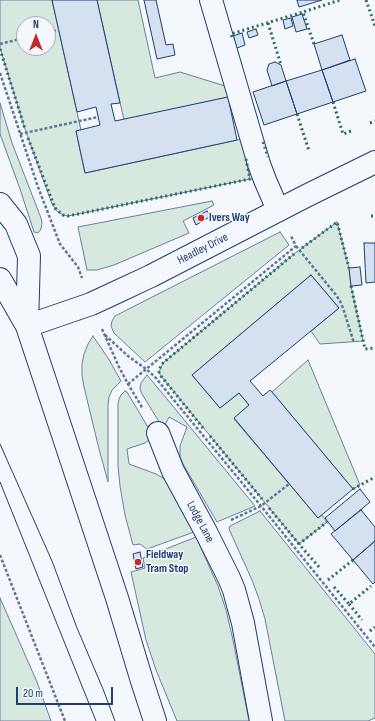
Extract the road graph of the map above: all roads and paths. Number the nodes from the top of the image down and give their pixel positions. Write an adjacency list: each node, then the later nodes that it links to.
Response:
1 (211, 0): 11 (street)
2 (59, 30): 3 (path)
3 (56, 31)
4 (16, 40): 5 (path)
5 (0, 44)
6 (0, 73): 8 (path)
7 (98, 117): 8 (path)
8 (20, 134): 13 (path)
9 (375, 162): 11 (street, Headley Drive)
10 (0, 204): 15 (street)
11 (278, 210): 12 (path); 15 (street, Headley Drive)
12 (296, 246): 16 (path); 17 (path)
13 (78, 267)
14 (0, 278): 15 (street)
15 (27, 326): 26 (street)
16 (354, 343)
17 (146, 369): 18 (path); 18 (path); 21 (path)
18 (128, 384): 19 (path)
19 (158, 433): 22 (street, Lodge Lane)
20 (289, 484): 21 (path)
21 (261, 506): 22 (path); 24 (path)
22 (206, 532): 27 (street, Lodge Lane)
23 (0, 555): 25 (path)
24 (375, 647)
25 (65, 721)
26 (155, 721)
27 (261, 721)

